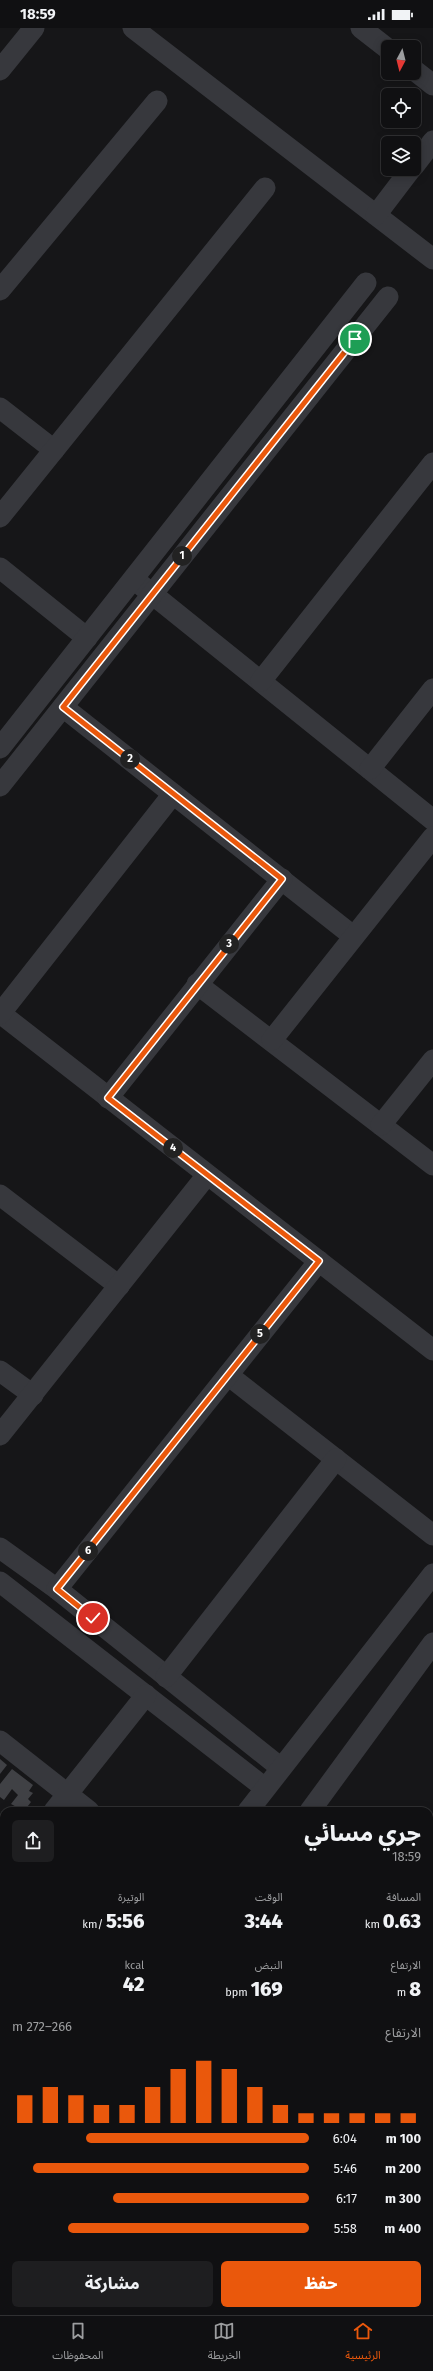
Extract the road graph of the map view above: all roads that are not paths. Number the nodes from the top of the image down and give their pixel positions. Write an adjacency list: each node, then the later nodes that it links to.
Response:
1 (34, 28): 3 (street)
2 (133, 28): 11 (street)
3 (0, 70)
4 (421, 76): 5 (street)
5 (433, 85)
6 (157, 101): 14 (street)
7 (433, 141): 8 (street)
8 (421, 157)
9 (406, 176): 11 (street)
10 (266, 188): 17 (street)
11 (376, 216): 12 (street)
12 (433, 259)
13 (366, 283): 21 (street)
14 (0, 290)
15 (388, 297): 22 (street)
16 (0, 408): 17 (street)
17 (54, 450): 19 (street)
18 (433, 463): 24 (street)
19 (0, 517)
20 (0, 568): 23 (street)
21 (133, 579): 22 (street); 23 (street)
22 (152, 594): 24 (street); 26 (street)
23 (87, 638): 27 (street)
24 (260, 681): 28 (street)
25 (433, 689): 28 (street)
26 (63, 707): 29 (street); 30 (street)
27 (0, 748)
28 (370, 769): 31 (street)
29 (0, 786)
30 (173, 794): 33 (street); 36 (street)
31 (433, 820)
32 (433, 837): 34 (street)
33 (282, 879): 34 (street); 35 (street)
34 (353, 936): 37 (street)
35 (197, 984): 37 (street); 39 (street)
36 (0, 1014): 39 (street)
37 (272, 1040): 40 (street)
38 (433, 1060): 40 (street)
39 (108, 1098): 42 (street)
40 (381, 1125): 41 (street)
41 (433, 1165)
42 (207, 1175): 44 (street); 45 (street)
43 (0, 1195): 45 (street)
44 (319, 1261): 46 (street); 48 (street)
45 (119, 1286): 49 (street)
46 (432, 1346)
47 (0, 1370): 49 (street)
48 (228, 1375): 51 (street); 56 (street)
49 (33, 1395): 50 (street)
50 (0, 1435)
51 (336, 1459): 52 (street); 58 (street)
52 (433, 1535)
53 (0, 1548): 56 (street)
54 (433, 1574): 61 (street)
55 (0, 1582): 59 (street)
56 (57, 1589): 58 (street)
57 (433, 1643): 67 (street)
58 (166, 1677): 61 (street)
59 (146, 1695): 62 (street); 63 (street)
60 (0, 1741): 63 (street)
61 (281, 1768): 62 (street)
62 (265, 1788): 66 (street)
63 (68, 1794): 64 (street); 65 (street)
64 (57, 1807)
65 (84, 1807)
66 (251, 1807)
67 (313, 1807)

